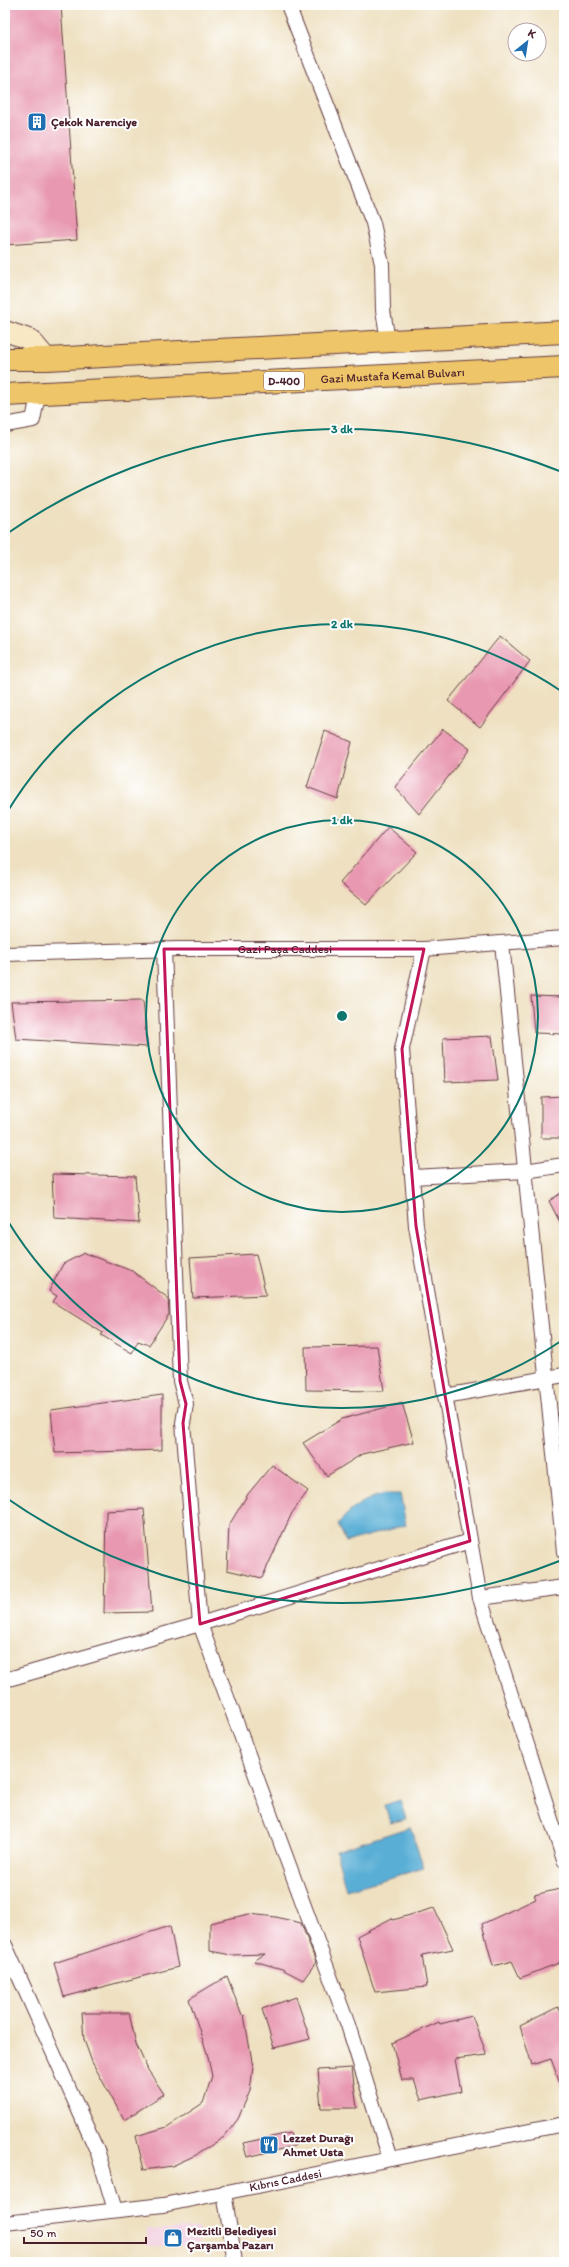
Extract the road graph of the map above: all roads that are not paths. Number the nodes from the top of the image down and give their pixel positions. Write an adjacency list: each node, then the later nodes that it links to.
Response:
1 (288, 5): 4 (street)
2 (5, 332): 6 (street)
3 (564, 332): 4 (highway)
4 (388, 341): 6 (highway)
5 (5, 359): 6 (highway)
6 (47, 359)
7 (564, 367): 9 (highway, Gazi Mustafa Kemal Bulvarı / D-400)
8 (5, 395): 9 (highway, Gazi Mustafa Kemal Bulvarı / D-400)
9 (38, 395): 10 (street)
10 (5, 425)
11 (564, 938): 12 (street, Gazi Paşa Caddesi)
12 (502, 943): 14 (street, Gazi Paşa Caddesi); 17 (street)
13 (164, 949): 14 (street, Gazi Paşa Caddesi); 15 (street, Gazi Paşa Caddesi); 26 (street)
14 (424, 949): 18 (street)
15 (5, 954)
16 (564, 1165): 17 (street)
17 (526, 1170): 18 (street); 20 (street)
18 (413, 1178): 21 (street)
19 (564, 1374): 20 (street)
20 (546, 1378): 21 (street); 23 (street)
21 (445, 1396): 22 (street)
22 (470, 1542): 25 (street); 26 (street)
23 (564, 1552)
24 (564, 1587): 25 (street)
25 (480, 1598): 28 (street)
26 (200, 1624): 27 (street); 31 (street)
27 (5, 1680)
28 (564, 1860)
29 (5, 1945): 33 (street)
30 (564, 2124): 31 (street, Kıbrıs Caddesi)
31 (390, 2159): 32 (street, Kıbrıs Caddesi)
32 (224, 2192): 33 (street, Kıbrıs Caddesi); 35 (street)
33 (115, 2210): 34 (street, Kıbrıs Caddesi)
34 (5, 2223)
35 (235, 2262)

